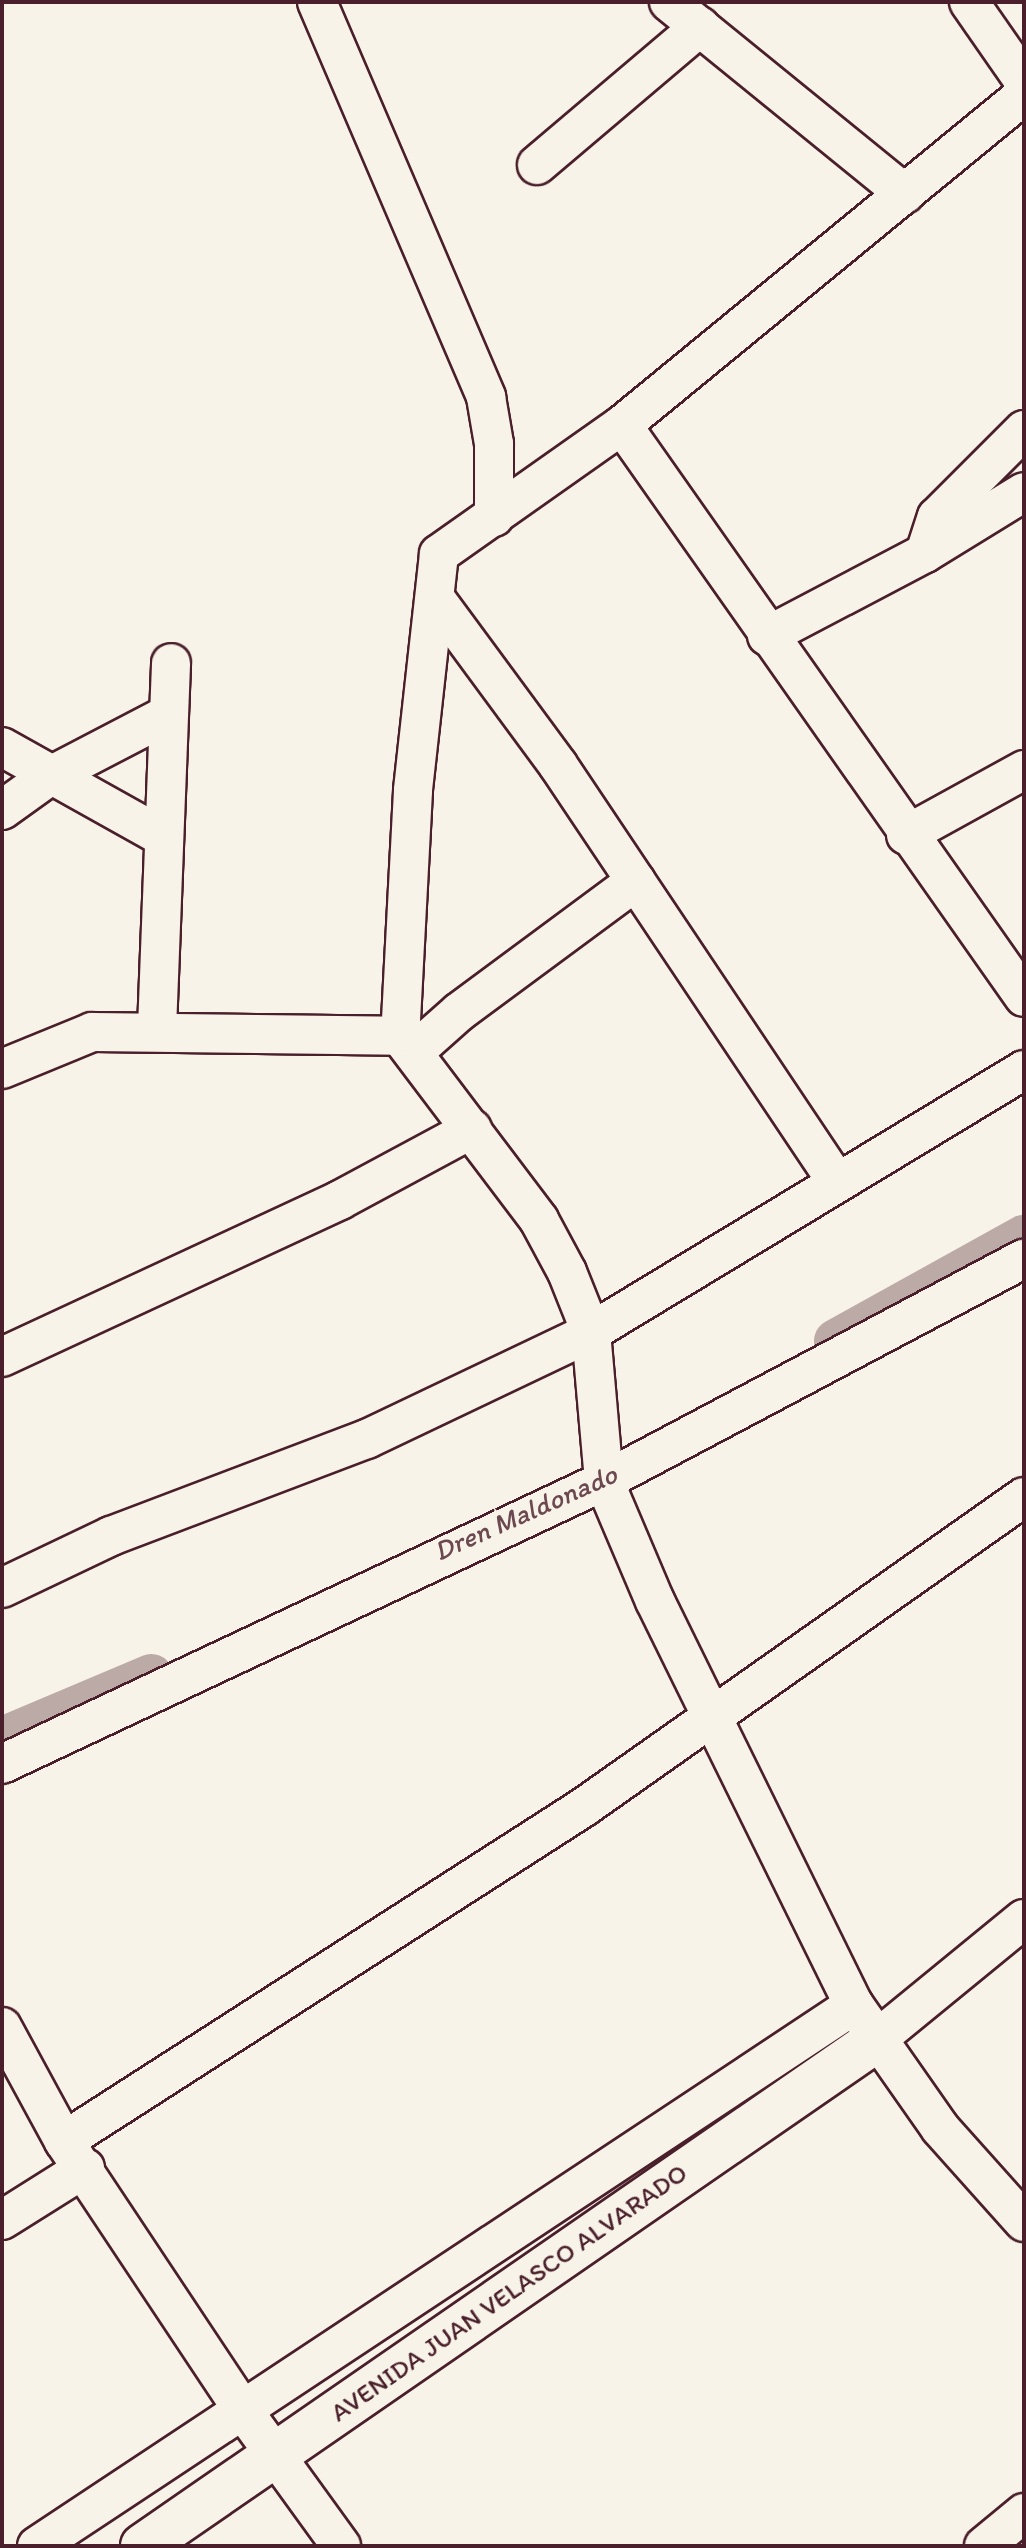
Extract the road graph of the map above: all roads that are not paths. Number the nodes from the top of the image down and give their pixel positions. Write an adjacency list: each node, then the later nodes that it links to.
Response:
1 (317, 2): 12 (street)
2 (669, 2): 4 (street)
3 (969, 2): 5 (street)
4 (700, 27): 7 (street); 8 (street)
5 (1024, 81)
6 (1024, 95): 8 (street)
7 (537, 165)
8 (905, 194): 9 (street)
9 (622, 425): 12 (street); 15 (street)
10 (1024, 430): 13 (street)
11 (1024, 492): 13 (street)
12 (494, 517): 14 (street)
13 (925, 553): 15 (street)
14 (435, 598): 24 (street); 27 (street)
15 (767, 636): 22 (street)
16 (171, 663): 17 (street)
17 (167, 715): 20 (street); 23 (street)
18 (2, 747): 20 (street)
19 (1024, 770): 22 (street)
20 (48, 777): 21 (street); 23 (street)
21 (2, 810)
22 (906, 835): 25 (street)
23 (163, 837): 26 (street)
24 (636, 881): 27 (street); 31 (street)
25 (1024, 997)
26 (157, 1029): 27 (street); 28 (street)
27 (407, 1044): 30 (street)
28 (2, 1069)
29 (1024, 1070): 31 (street)
30 (472, 1129): 33 (street); 34 (street)
31 (837, 1182): 33 (street)
32 (1024, 1259): 35 (street)
33 (591, 1332): 35 (street); 37 (street)
34 (2, 1357)
35 (604, 1481): 38 (street); 39 (street)
36 (1024, 1497): 38 (street)
37 (2, 1588)
38 (711, 1717): 41 (street); 43 (street)
39 (2, 1764)
40 (1024, 1919): 41 (street)
41 (865, 2023): 44 (street); 46 (street); 47 (street, AVENIDA JUAN VELASCO ALVARADO)
42 (2, 2027): 43 (street)
43 (74, 2155): 45 (street); 46 (street)
44 (1016, 2200)
45 (2, 2220)
46 (242, 2409): 47 (street); 49 (street)
47 (275, 2455): 50 (street, AVENIDA JUAN VELASCO ALVARADO); 51 (street)
48 (1024, 2513): 52 (street)
49 (37, 2546)
50 (143, 2546)
51 (341, 2546)
52 (984, 2546)

